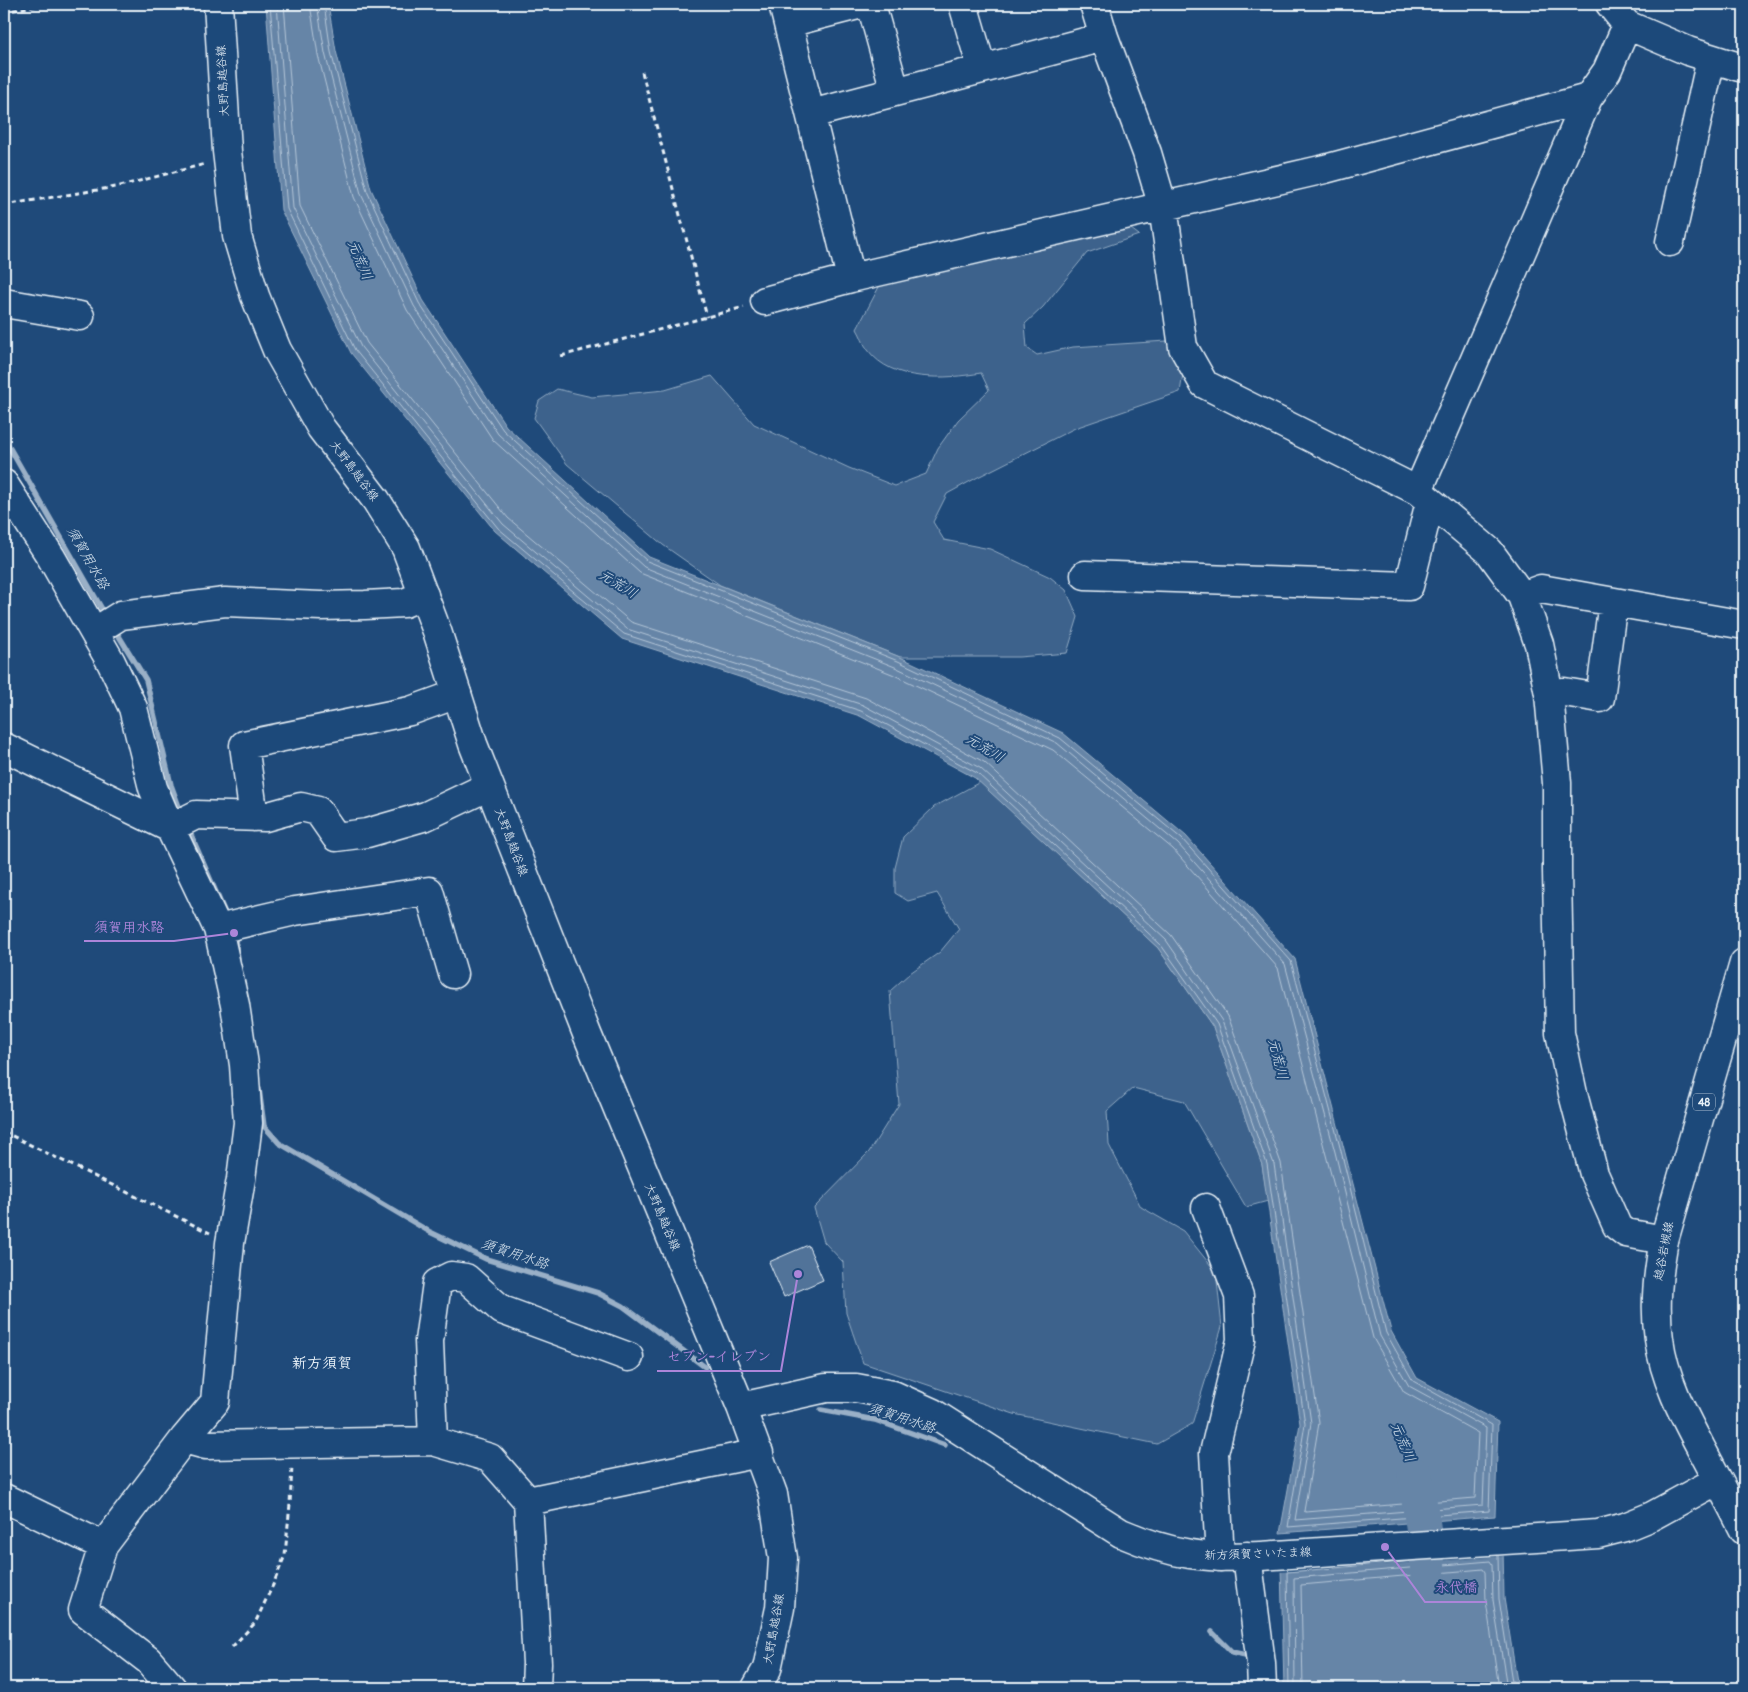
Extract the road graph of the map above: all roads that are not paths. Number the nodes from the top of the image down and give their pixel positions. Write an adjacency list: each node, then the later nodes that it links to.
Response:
1 (218, 4): 25 (street, 大野島越谷線)
2 (862, 4): 7 (street)
3 (871, 4): 13 (street)
4 (963, 4): 12 (street)
5 (1094, 4): 9 (street)
6 (1610, 4): 8 (street)
7 (786, 13): 15 (street)
8 (1627, 25): 10 (street); 14 (street)
9 (1104, 37): 12 (street); 16 (street)
10 (1711, 59): 11 (street); 17 (street)
11 (1744, 66)
12 (982, 69): 13 (street)
13 (895, 91): 15 (street)
14 (1588, 98): 16 (street); 23 (street)
15 (811, 114): 18 (street)
16 (1163, 207): 18 (street); 23 (street)
17 (1670, 242)
18 (851, 278): 19 (street)
19 (766, 301)
20 (4, 302): 21 (street)
21 (80, 316)
22 (4, 484): 29 (street)
23 (1424, 496): 24 (street); 26 (street)
24 (1085, 575)
25 (424, 595): 29 (street); 30 (street, 大野島越谷線)
26 (1522, 596): 27 (street); 31 (street)
27 (1614, 602): 28 (street); 31 (street)
28 (1744, 624)
29 (94, 632): 35 (street)
30 (457, 694): 33 (street, 大野島越谷線); 34 (street)
31 (1549, 694): 41 (street)
32 (4, 747): 35 (street)
33 (489, 786): 34 (street); 43 (street, 大野島越谷線)
34 (254, 817): 35 (street)
35 (182, 822): 36 (street)
36 (228, 927): 38 (street); 44 (street)
37 (1744, 963): 39 (street, 越谷岩槻線 / 48)
38 (453, 974)
39 (1735, 1026): 41 (street, 越谷岩槻線 / 48)
40 (1206, 1208): 52 (street)
41 (1664, 1240): 47 (street, 越谷岩槻線 / 48)
42 (629, 1357): 45 (street)
43 (742, 1407): 46 (street, 大野島越谷線); 52 (street, 新方須賀さいたま線)
44 (184, 1440): 45 (street); 51 (street)
45 (433, 1441): 49 (street)
46 (759, 1453): 49 (street); 55 (street, 大野島越谷線)
47 (1718, 1480): 50 (street, 越谷岩槻線 / 48); 52 (street, 新方須賀さいたま線)
48 (4, 1498): 51 (street)
49 (528, 1501): 54 (street)
50 (1744, 1530)
51 (103, 1546): 53 (street)
52 (1242, 1556): 56 (street)
53 (172, 1688)
54 (536, 1688)
55 (756, 1688)
56 (1262, 1688)

